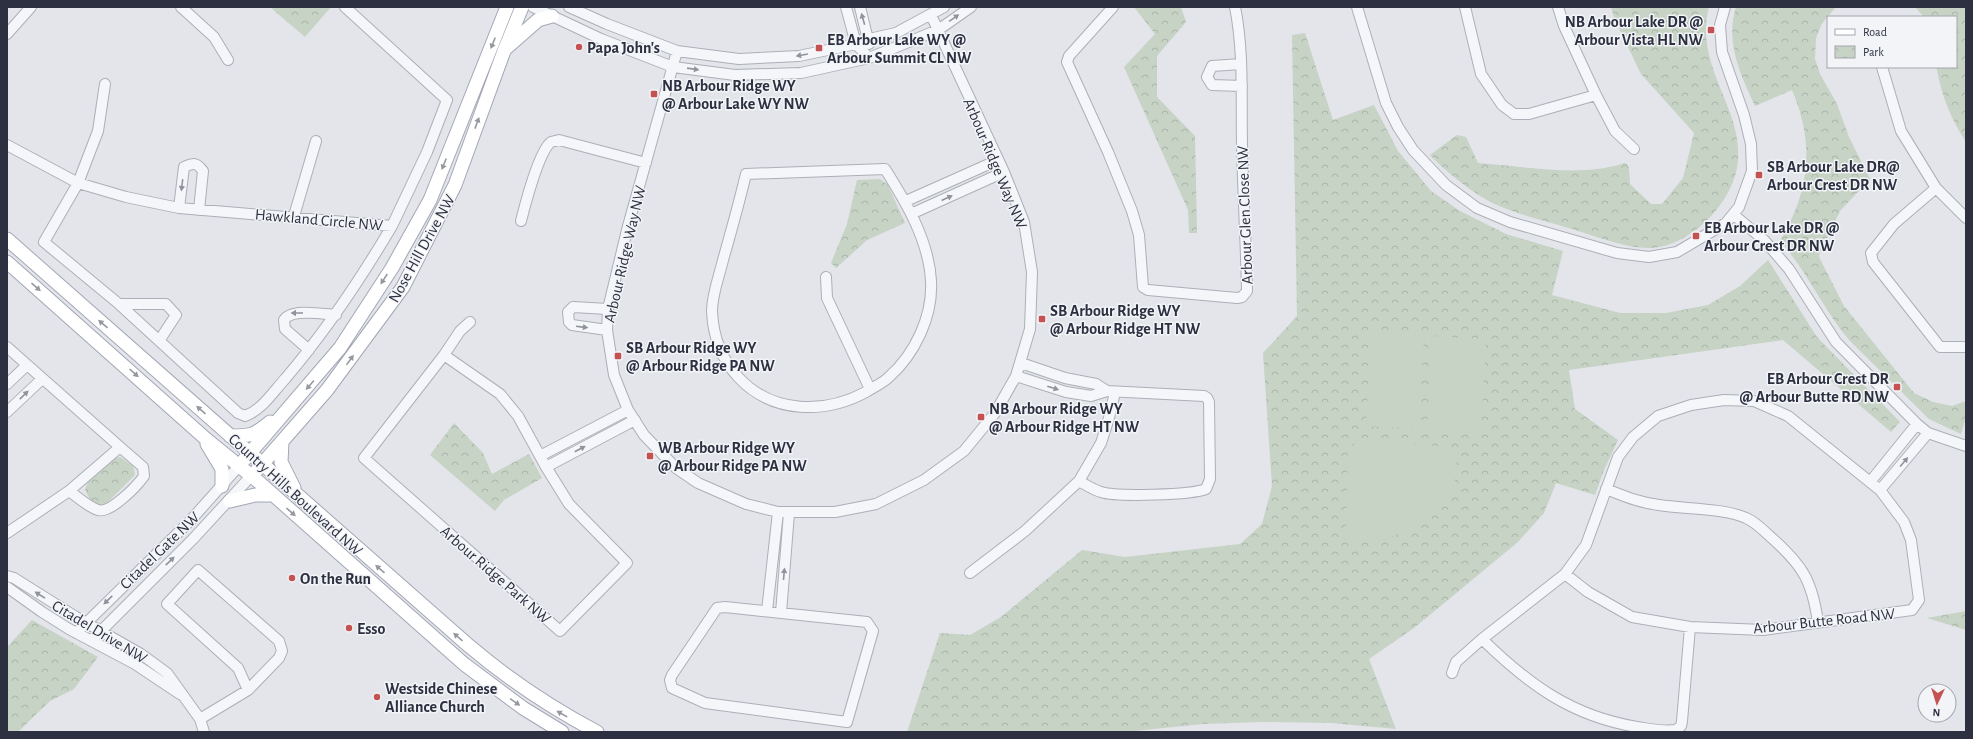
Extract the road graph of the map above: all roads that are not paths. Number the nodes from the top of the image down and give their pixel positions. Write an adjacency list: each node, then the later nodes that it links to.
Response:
1 (31, 7): 22 (street)
2 (181, 7): 29 (street)
3 (345, 7): 52 (street, Hawkland Circle NW)
4 (507, 7): 75 (main road, Nose Hill Drive NW, one-way to 75)
5 (522, 7): 26 (main road, Nose Hill Drive NW)
6 (533, 7): 18 (street)
7 (569, 7): 20 (street)
8 (846, 7): 25 (street)
9 (860, 7): 24 (street, one-way to 9)
10 (944, 7): 19 (street)
11 (971, 7): 21 (street, one-way to 11)
12 (1113, 7): 34 (street, Arbour Glen Close NW)
13 (1235, 7): 30 (street, Arbour Glen Close NW)
14 (1357, 7): 48 (street)
15 (1465, 7): 35 (street)
16 (1558, 7): 35 (street)
17 (1725, 7): 48 (street)
18 (552, 16): 23 (street); 26 (main road)
19 (931, 16): 21 (street, Arbour Ridge Way NW); 24 (street)
20 (607, 24): 23 (street); 27 (street)
21 (938, 30): 28 (street); 39 (street, Arbour Ridge Way NW)
22 (7, 34)
23 (601, 39): 31 (street)
24 (869, 39): 25 (street); 28 (street)
25 (856, 44): 27 (street, one-way to 27); 28 (street)
26 (504, 51): 81 (main road, Nose Hill Drive NW, one-way to 26)
27 (677, 51): 31 (street, Arbour Ridge Way NW)
28 (869, 58): 31 (street, one-way to 28)
29 (228, 60)
30 (1241, 64): 34 (street, Arbour Glen Close NW); 34 (street)
31 (673, 67): 40 (street, Arbour Ridge Way NW)
32 (1882, 68): 43 (street)
33 (105, 84): 42 (street)
34 (1242, 86)
35 (1596, 95): 38 (street)
36 (316, 141): 49 (street)
37 (7, 145): 42 (street, Hawkland Circle NW)
38 (1634, 149)
39 (998, 160): 41 (street, Arbour Ridge Way NW); 44 (street)
40 (646, 163): 51 (street); 57 (street, Arbour Ridge Way NW)
41 (1004, 172): 47 (street, one-way to 41); 66 (street, Arbour Ridge Way NW)
42 (78, 183): 45 (street, Hawkland Circle NW); 56 (street)
43 (1936, 188): 50 (street); 63 (street)
44 (906, 201): 47 (street); 71 (street)
45 (179, 208): 46 (street, Hawkland Circle NW); 46 (street, one-way to 45)
46 (200, 210): 49 (street, Hawkland Circle NW)
47 (911, 214): 71 (street)
48 (1734, 215): 77 (street)
49 (294, 216): 52 (street, Hawkland Circle NW)
50 (1966, 218)
51 (521, 221)
52 (392, 226): 58 (street)
53 (7, 239): 79 (main road, Country Hills Boulevard NW, one-way to 53)
54 (7, 262): 80 (main road, Country Hills Boulevard NW, one-way to 80)
55 (826, 277): 71 (street)
56 (119, 304): 61 (street); 61 (street)
57 (608, 309): 60 (street, Arbour Ridge Way NW); 60 (street, one-way to 60)
58 (336, 315): 64 (street); 64 (street, one-way to 64)
59 (470, 322): 65 (street, Arbour Ridge Park NW)
60 (607, 330): 73 (street, Arbour Ridge Way NW)
61 (159, 341): 64 (street)
62 (7, 347): 67 (street)
63 (1966, 347)
64 (309, 350)
65 (444, 355): 85 (street, Arbour Ridge Park NW); 88 (street, Arbour Ridge Park NW)
66 (1021, 363): 68 (street, Arbour Ridge Way NW); 72 (street)
67 (27, 365): 69 (street); 70 (street)
68 (1016, 376): 72 (street, one-way to 72); 100 (street, Arbour Ridge Way NW)
69 (42, 379): 74 (street, one-way to 69); 83 (street)
70 (7, 384)
71 (870, 389)
72 (1111, 392): 90 (street); 90 (street)
73 (628, 410): 76 (street, Arbour Ridge Way NW); 85 (street)
74 (7, 412)
75 (284, 415): 79 (main road); 84 (main road, Nose Hill Drive NW)
76 (635, 420): 88 (street, one-way to 76); 99 (street, Arbour Ridge Way NW)
77 (1917, 424): 78 (street); 91 (street)
78 (1928, 433): 82 (street); 94 (street, one-way to 78)
79 (230, 436): 84 (main road, Country Hills Boulevard NW)
80 (206, 438): 87 (main road, Country Hills Boulevard NW); 92 (main road)
81 (282, 442): 86 (main road, Nose Hill Drive NW); 97 (main road)
82 (1966, 446)
83 (120, 447): 95 (street); 95 (street)
84 (250, 454): 86 (main road, Country Hills Boulevard NW); 87 (main road, Nose Hill Drive NW)
85 (540, 456): 88 (street, Arbour Ridge Park NW)
86 (262, 464): 89 (main road, Nose Hill Drive NW); 97 (main road, Country Hills Boulevard NW)
87 (239, 466): 89 (main road, Country Hills Boulevard NW); 92 (street, Citadel Gate NW)
88 (546, 467)
89 (252, 476): 96 (main road, Country Hills Boulevard NW); 98 (street, Citadel Gate NW)
90 (1079, 481): 102 (street)
91 (1870, 482): 93 (street, Arbour Butte Road NW); 94 (street, Arbour Butte Road NW)
92 (222, 486): 108 (street, Citadel Gate NW, one-way to 108)
93 (1606, 489): 103 (street, Arbour Butte Road NW); 109 (street)
94 (1880, 490): 109 (street, Arbour Butte Road NW)
95 (69, 491): 101 (street)
96 (272, 495): 98 (main road); 120 (main road, Country Hills Boulevard NW, one-way to 120)
97 (297, 495): 121 (main road, Country Hills Boulevard NW, one-way to 97)
98 (230, 501): 111 (street, Citadel Gate NW, one-way to 98)
99 (778, 512): 100 (street, Arbour Ridge Way NW); 106 (street)
100 (789, 513): 107 (street, one-way to 100)
101 (7, 533)
102 (970, 573)
103 (1565, 574): 110 (street, Arbour Butte Road NW); 113 (street)
104 (7, 576): 108 (street, Citadel Drive NW, one-way to 104)
105 (7, 587): 112 (street, Citadel Drive NW)
106 (767, 611): 107 (street); 107 (street)
107 (780, 612)
108 (86, 622): 111 (street, Citadel Drive NW); 112 (street, Citadel Gate NW)
109 (1818, 622): 110 (street, Arbour Butte Road NW)
110 (1690, 627): 113 (street)
111 (100, 630): 114 (street, Citadel Gate NW); 117 (street, Citadel Drive NW)
112 (76, 633): 114 (street, Citadel Drive NW)
113 (1482, 639): 115 (street)
114 (91, 641): 117 (street, Citadel Drive NW)
115 (1452, 673)
116 (248, 690): 116 (street); 118 (street)
117 (183, 696): 118 (street, Citadel Drive NW)
118 (200, 719): 119 (street, Citadel Drive NW)
119 (204, 732)
120 (562, 732)
121 (597, 732)

